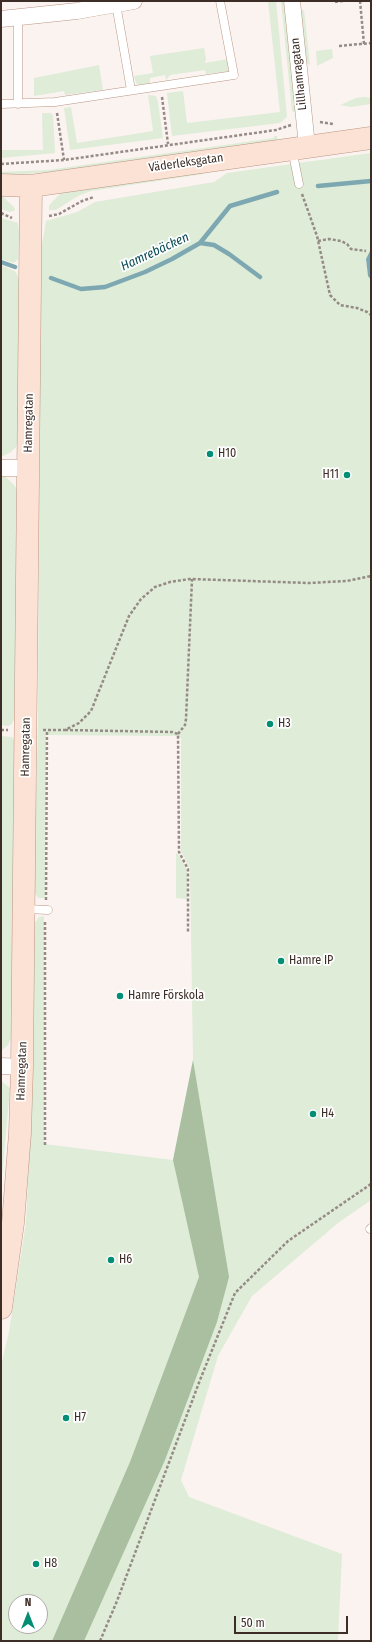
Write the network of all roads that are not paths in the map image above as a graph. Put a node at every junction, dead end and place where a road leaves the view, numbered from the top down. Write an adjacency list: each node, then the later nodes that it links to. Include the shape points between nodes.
1 (134, 1): 4 (street)
2 (220, 1): 8 (lane, via 234,76)
3 (292, 1): 12 (street, Lillhamragatan, via 304,124)
4 (116, 4): 5 (street); 8 (lane)
5 (76, 6): 6 (street)
6 (18, 16): 7 (street); 10 (lane)
7 (1, 18)
8 (131, 90): 10 (lane, via 55,102)
9 (1, 104): 10 (lane)
10 (18, 104)
11 (371, 138): 12 (street, Väderleksgatan)
12 (300, 147): 13 (lane); 15 (street, Väderleksgatan)
13 (299, 184)
14 (1, 185): 15 (street, Väderleksgatan)
15 (30, 186): 17 (street, Hamregatan)
16 (1, 468): 17 (street)
17 (28, 468): 18 (street, Hamregatan, via 37,730)
18 (24, 909): 19 (lane); 21 (street, Hamregatan)
19 (47, 910)
20 (1, 1066): 21 (street)
21 (22, 1067): 22 (street, Hamregatan, via 13,1223)
22 (1, 1308)

